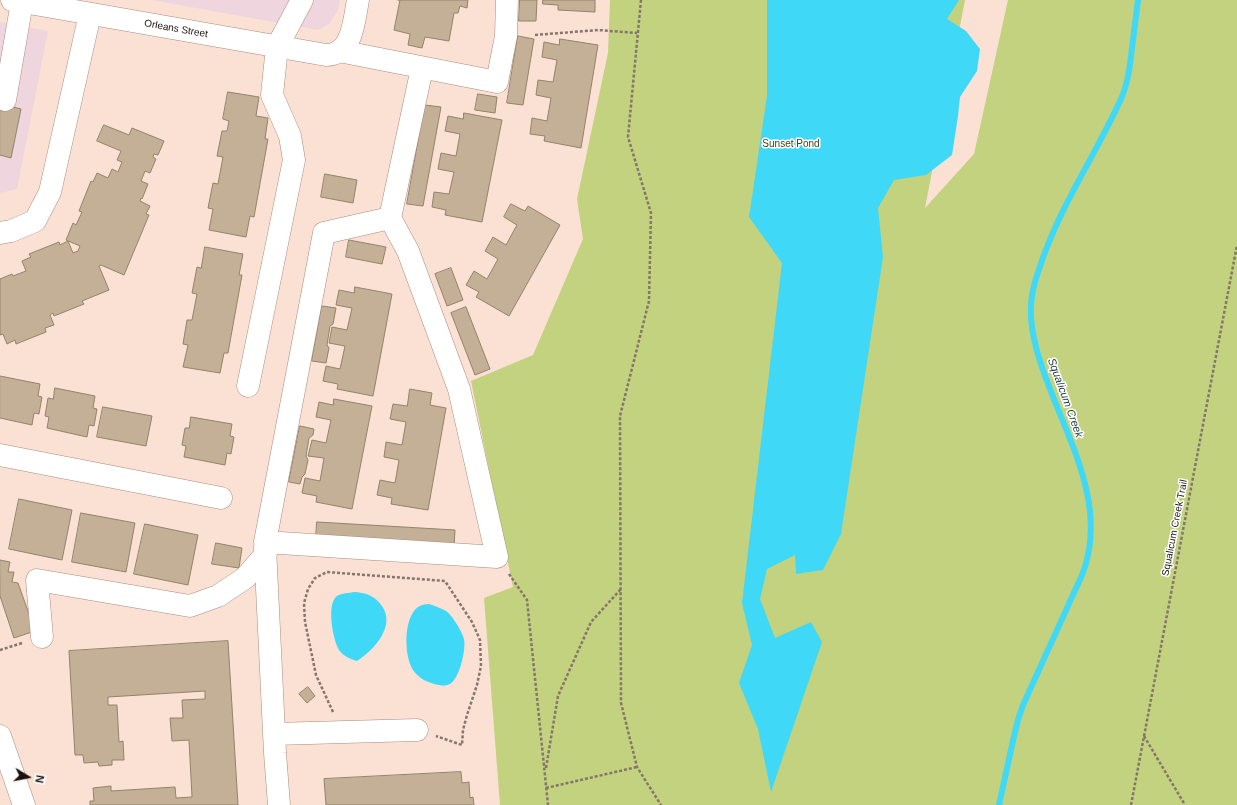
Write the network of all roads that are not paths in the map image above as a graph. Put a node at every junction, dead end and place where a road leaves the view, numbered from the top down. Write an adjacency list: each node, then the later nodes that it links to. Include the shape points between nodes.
1 (302, 0): 6 (main road)
2 (358, 0): 7 (main road, via 351,36)
3 (507, 0): 8 (main road, via 506,36 497,82)
4 (23, 1): 5 (main road, Orleans Street); 9 (main road)
5 (90, 14): 6 (main road, Orleans Street); 11 (main road, via 50,192 35,221)
6 (278, 47): 7 (main road, Orleans Street, via 326,55); 12 (main road, via 272,95 290,136 294,160)
7 (339, 51): 8 (main road)
8 (422, 68): 10 (main road)
9 (5, 100)
10 (390, 218): 15 (main road, via 324,233); 15 (main road, via 408,252 459,388 497,557)
11 (0, 233)
12 (248, 386)
13 (0, 455): 14 (main road)
14 (221, 498)
15 (265, 548): 16 (main road, via 245,578 218,596 190,606 37,580); 18 (main road)
16 (42, 637)
17 (417, 730): 18 (main road)
18 (274, 734): 21 (main road)
19 (0, 736): 20 (main road)
20 (24, 805)
21 (279, 805)

